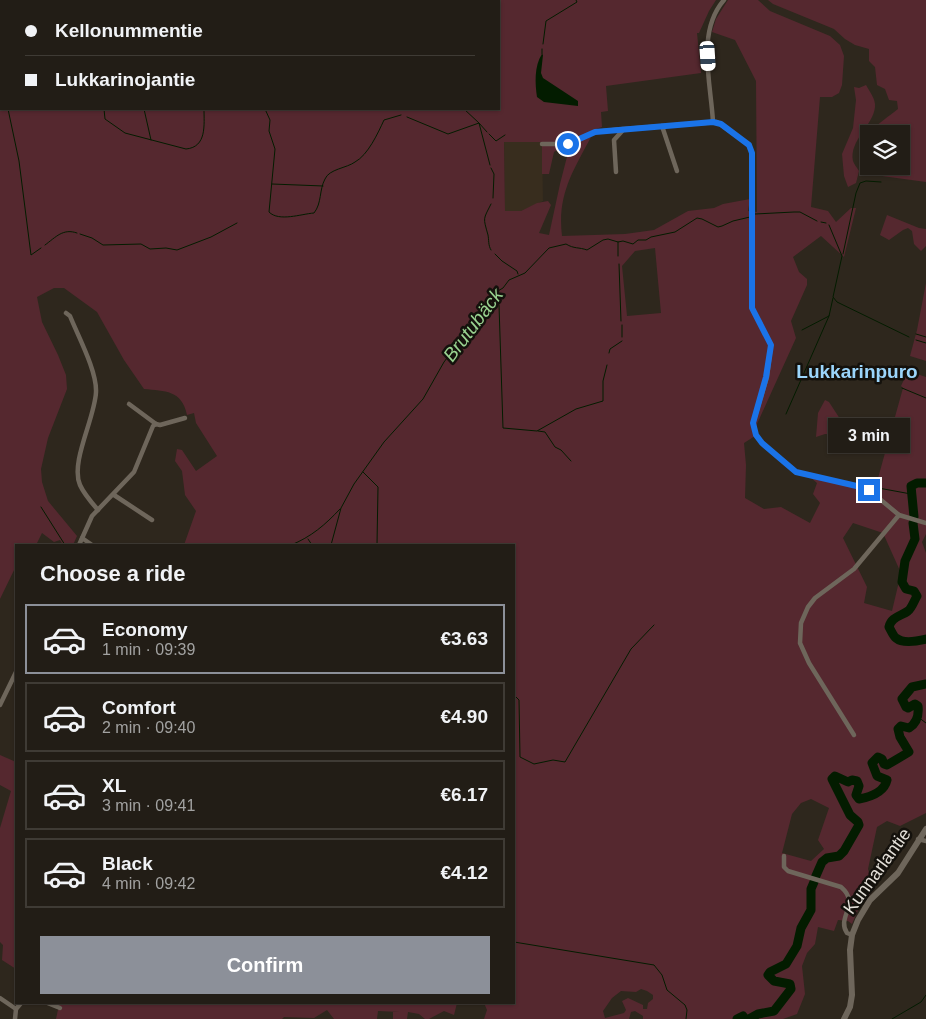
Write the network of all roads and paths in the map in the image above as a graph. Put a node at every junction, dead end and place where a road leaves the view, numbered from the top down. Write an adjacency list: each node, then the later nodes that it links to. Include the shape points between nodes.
1 (724, 0): 2 (street, via 710,25 707,39)
2 (713, 122): 3 (street); 14 (street, via 721,124 751,149 752,308 771,345 753,423 756,435 796,472 869,490)
3 (662, 126): 4 (street); 7 (street)
4 (624, 128): 5 (street, via 595,132 568,144); 6 (street, via 614,140)
5 (542, 144)
6 (616, 172)
7 (677, 172)
8 (66, 313): 13 (street, via 94,373 94,404 77,476 85,494)
9 (128, 404): 11 (street)
10 (185, 418): 11 (street)
11 (156, 424): 12 (street, via 138,465)
12 (114, 494): 13 (street); 15 (street)
13 (98, 510): 17 (street, via 88,522)
14 (900, 515): 16 (street); 22 (street, via 854,569 815,598 801,623 800,642 809,664)
15 (152, 520)
16 (926, 523)
17 (82, 538): 18 (street); 19 (street)
18 (79, 544)
19 (91, 544)
20 (15, 674): 21 (street)
21 (0, 705)
22 (854, 735)
23 (926, 829): 24 (main road, Kunnarlantie)
24 (918, 839): 25 (street); 27 (main road, Kunnarlantie, via 898,873 860,914)
25 (926, 842)
26 (784, 856): 27 (street, via 784,867 788,871 841,887 848,893 850,898 844,925 847,933)
27 (852, 935): 34 (main road, Kunnarlantie, via 852,995)
28 (0, 998): 32 (street)
29 (20, 1004): 32 (street)
30 (50, 1004): 31 (street)
31 (60, 1008)
32 (16, 1009): 33 (street)
33 (15, 1019)
34 (844, 1019)

